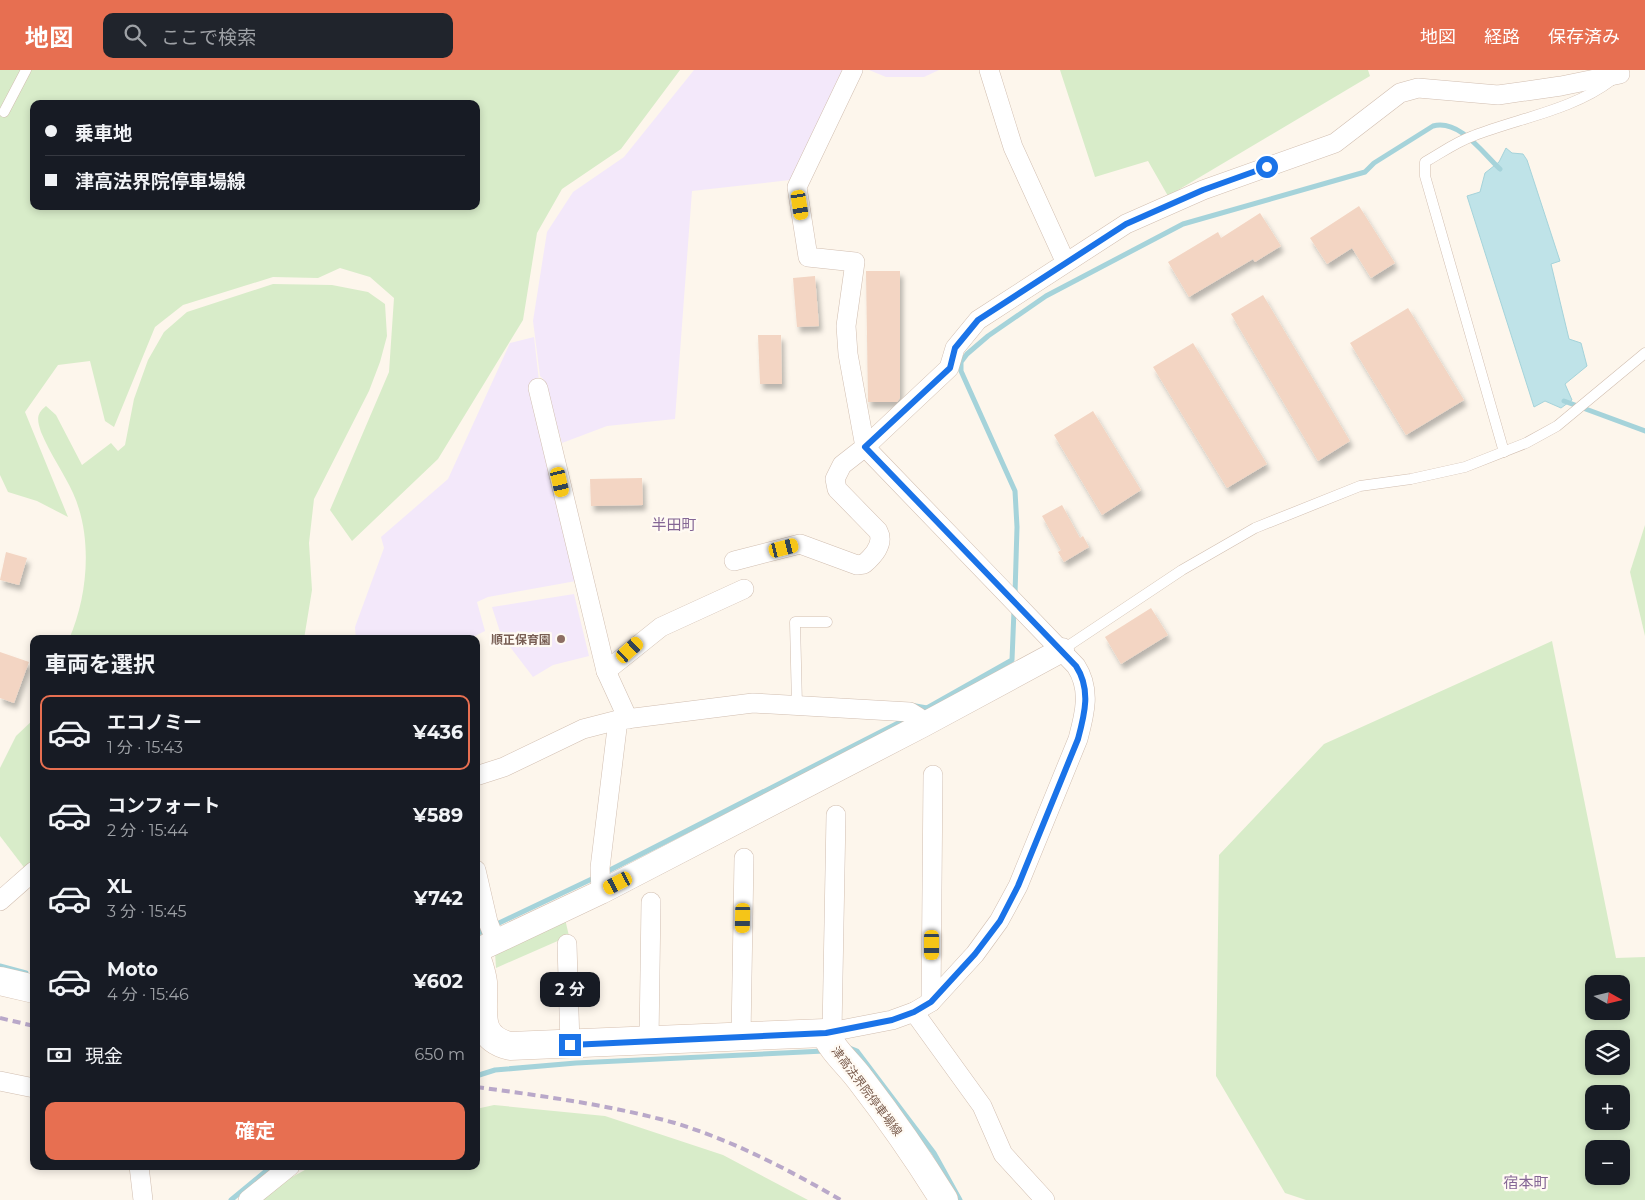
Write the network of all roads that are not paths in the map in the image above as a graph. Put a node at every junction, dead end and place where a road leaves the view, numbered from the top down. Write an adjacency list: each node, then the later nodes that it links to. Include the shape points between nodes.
1 (26, 70): 5 (lane)
2 (853, 70): 9 (street, via 797,187 808,256 855,262 846,326)
3 (989, 70): 6 (street, via 1013,146)
4 (1623, 72): 6 (street, via 1562,86 1498,95 1418,88 1400,93 1334,143 1203,190 1134,220); 10 (lane, via 1599,90 1474,136 1426,162 1425,176)
5 (4, 112)
6 (1065, 261): 9 (street, via 978,320 955,348 950,368)
7 (1645, 353): 10 (lane, via 1571,415)
8 (538, 388): 15 (street)
9 (865, 447): 11 (street, via 842,465 835,478 837,489 880,535 880,545 864,564 849,564 800,544); 14 (street)
10 (1504, 452): 14 (lane, via 1464,467 1360,486 1255,528 1182,570)
11 (734, 561)
12 (744, 589): 15 (street, via 661,627)
13 (827, 622): 16 (lane, via 795,622)
14 (1062, 650): 18 (street); 32 (street, via 1083,676 1085,716 1078,739 1018,886 1000,921)
15 (606, 671): 17 (street)
16 (797, 700): 17 (street); 18 (street)
17 (623, 715): 20 (street, via 583,729); 24 (street)
18 (917, 718): 24 (street)
19 (932, 775): 32 (street)
20 (480, 778)
21 (836, 815): 35 (street)
22 (744, 858): 34 (street)
23 (30, 875): 26 (street)
24 (600, 880): 28 (street)
25 (480, 898): 28 (street)
26 (0, 901)
27 (650, 902): 36 (street)
28 (486, 941): 37 (main road, 津高法界院停車場線, via 484,1025 492,1039 510,1046)
29 (567, 944): 37 (street)
30 (0, 981): 31 (main road)
31 (30, 987)
32 (931, 1002): 33 (street)
33 (914, 1012): 35 (street); 45 (street, via 982,1106 1003,1154)
34 (741, 1037): 35 (main road, 津高法界院停車場線); 36 (main road, 津高法界院停車場線)
35 (832, 1040): 44 (main road, 津高法界院停車場線)
36 (648, 1041): 37 (main road, 津高法界院停車場線)
37 (570, 1045)
38 (0, 1081): 39 (street)
39 (30, 1087)
40 (139, 1170): 42 (street)
41 (285, 1170): 43 (street)
42 (143, 1200)
43 (248, 1200)
44 (944, 1200)
45 (1045, 1200)

